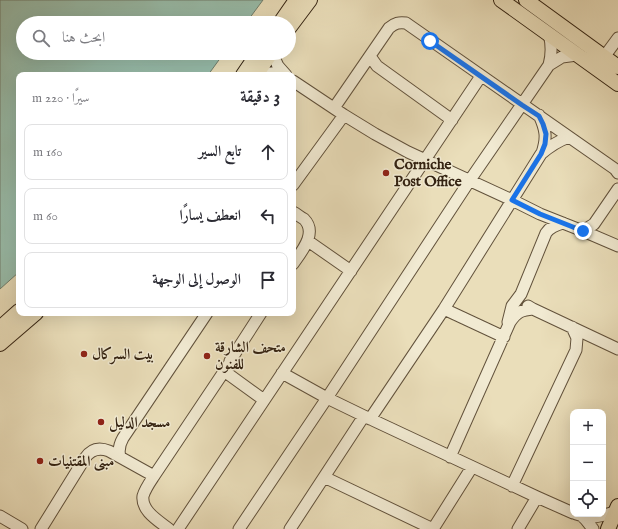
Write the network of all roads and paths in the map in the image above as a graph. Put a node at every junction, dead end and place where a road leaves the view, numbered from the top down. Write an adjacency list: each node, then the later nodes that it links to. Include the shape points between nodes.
1 (296, 0): 5 (main road)
2 (310, 0): 6 (main road)
3 (526, 0): 7 (main road)
4 (509, 1): 7 (main road); 8 (main road)
5 (285, 16)
6 (296, 19)
7 (552, 19): 12 (main road)
8 (548, 34): 10 (main road); 16 (street, via 552,50)
9 (618, 38): 12 (street)
10 (577, 55): 16 (street, via 562,58); 23 (main road)
11 (370, 56): 21 (street, via 389,28 400,22); 25 (street); 28 (street, via 377,66)
12 (604, 57): 17 (main road)
13 (253, 60): 18 (main road)
14 (267, 60): 19 (main road)
15 (275, 60): 20 (street)
16 (549, 65): 24 (street)
17 (618, 67)
18 (245, 72)
19 (258, 72)
20 (283, 72)
21 (481, 76): 24 (street); 28 (street)
22 (296, 83): 25 (street)
23 (618, 84)
24 (522, 105): 27 (street); 33 (street)
25 (334, 108): 26 (street)
26 (344, 115): 31 (street); 34 (street)
27 (539, 116): 29 (street); 30 (street, via 546,134)
28 (452, 120): 31 (street)
29 (569, 137): 30 (street, via 554,143); 32 (street)
30 (541, 154): 36 (street)
31 (425, 160): 33 (street); 45 (street)
32 (618, 173)
33 (470, 180): 36 (street); 62 (street)
34 (296, 182)
35 (618, 189): 41 (street, via 594,224)
36 (512, 200): 38 (street); 47 (street)
37 (296, 214): 42 (street, via 307,223 310,233)
38 (540, 214): 39 (street); 40 (street)
39 (564, 223): 40 (street); 41 (street)
40 (549, 229): 46 (street)
41 (583, 231): 43 (street)
42 (308, 241): 44 (street); 45 (street)
43 (618, 246)
44 (296, 259)
45 (351, 271): 61 (street)
46 (521, 294): 48 (street, via 525,303); 55 (street, via 512,306)
47 (444, 309): 55 (street); 64 (street)
48 (533, 310): 53 (street); 55 (street, via 519,312 514,316)
49 (16, 314): 54 (main road)
50 (33, 316): 57 (main road)
51 (205, 316): 66 (street, via 123,438 118,452)
52 (259, 316): 60 (street)
53 (572, 327): 56 (street); 59 (street, via 576,338)
54 (0, 328)
55 (506, 333): 65 (street)
56 (596, 338): 58 (street); 59 (street, via 585,342)
57 (0, 344)
58 (618, 349)
59 (576, 350): 70 (street)
60 (228, 365): 63 (street); 68 (street)
61 (282, 373): 62 (street); 63 (street)
62 (328, 398): 64 (street); 84 (street)
63 (264, 400): 83 (street)
64 (367, 417): 65 (street); 69 (street)
65 (450, 456): 67 (street)
66 (120, 457): 68 (street); 81 (street, via 104,449 92,450)
67 (472, 467): 70 (street); 85 (street)
68 (154, 476): 82 (street, via 143,495 143,502 146,509)
69 (324, 477): 79 (street); 85 (street)
70 (512, 486): 71 (street)
71 (537, 497): 73 (street); 86 (street)
72 (617, 509): 74 (street); 88 (main road)
73 (570, 511)
74 (606, 514)
75 (0, 516): 80 (street)
76 (582, 517): 87 (street)
77 (587, 517): 78 (street)
78 (597, 517)
79 (294, 528)
80 (22, 529)
81 (41, 529)
82 (169, 529)
83 (178, 529)
84 (240, 529)
85 (433, 529)
86 (518, 529)
87 (593, 529)
88 (608, 529)

